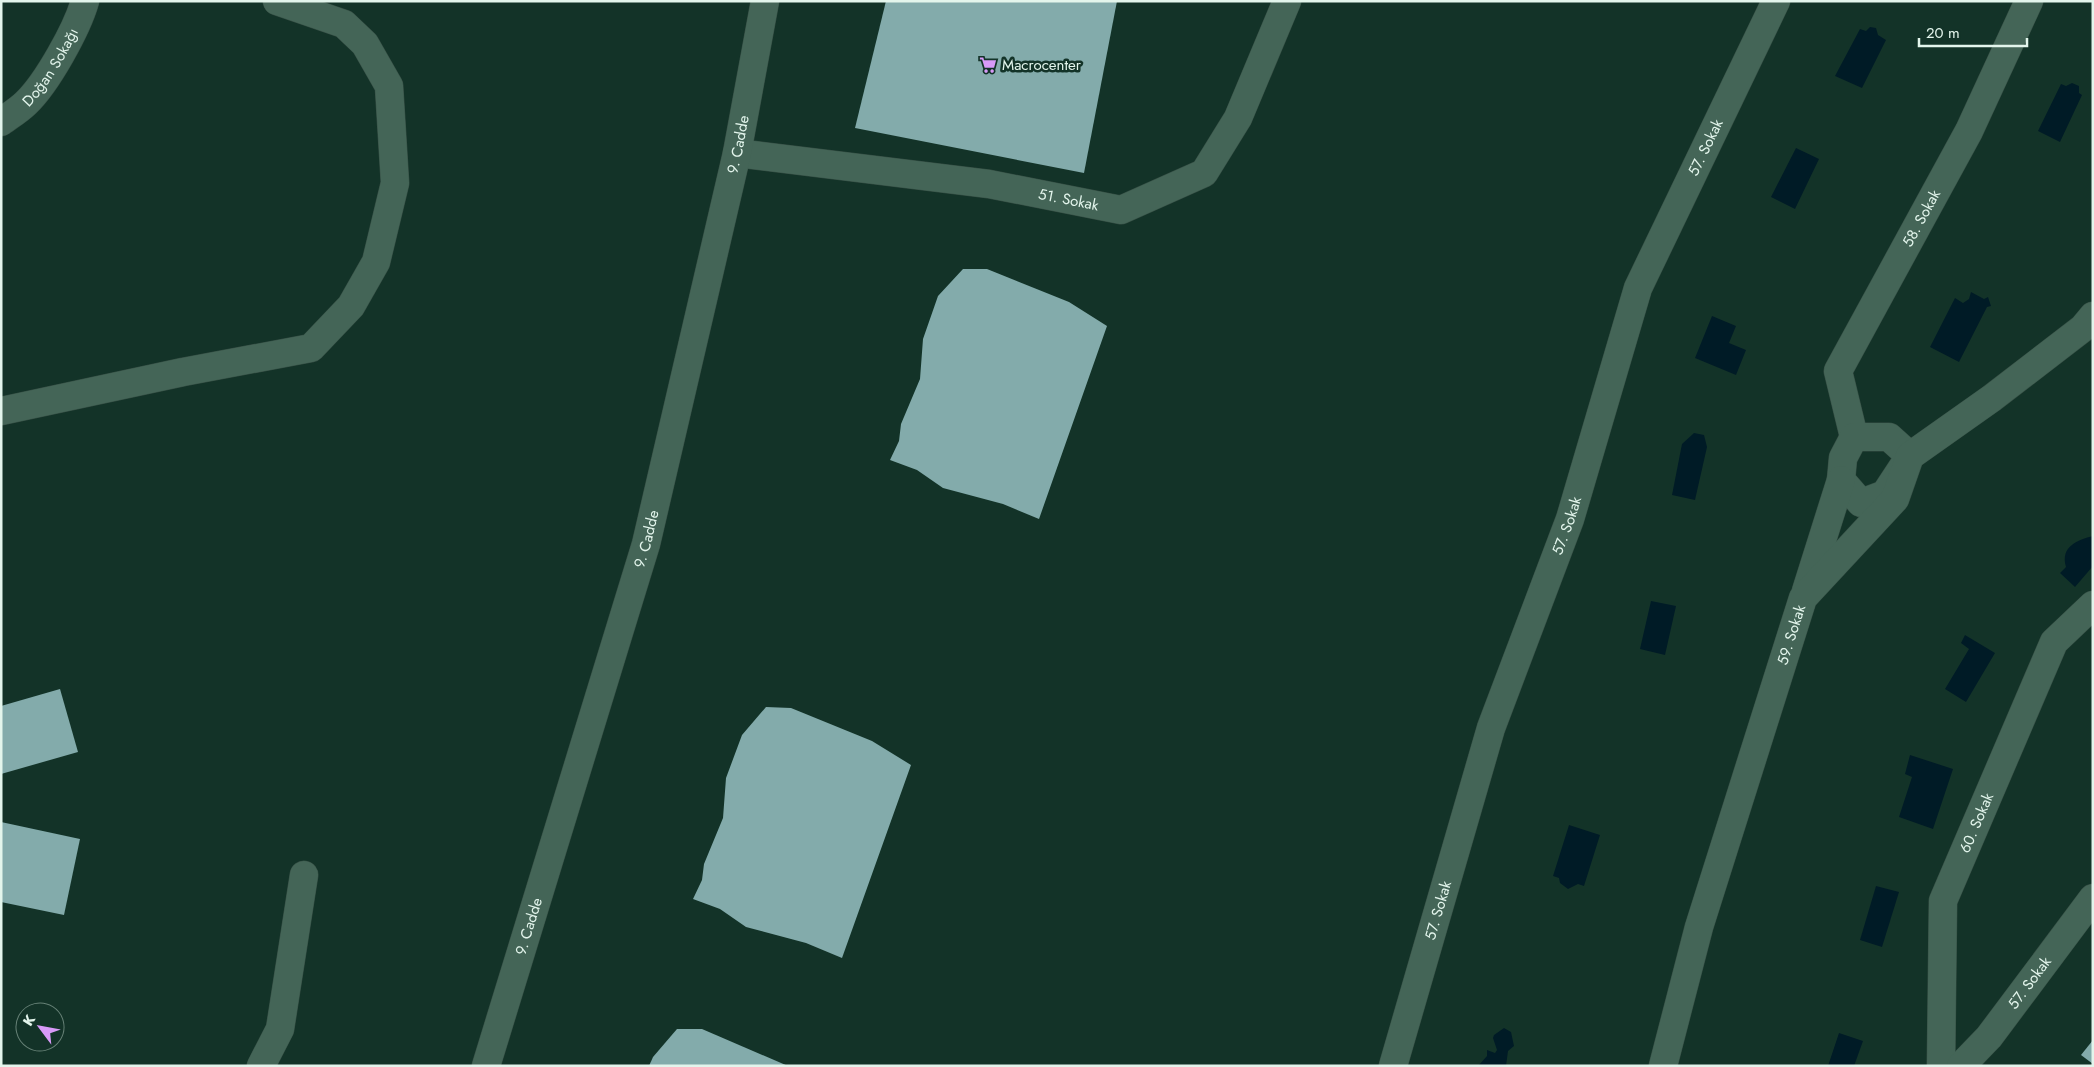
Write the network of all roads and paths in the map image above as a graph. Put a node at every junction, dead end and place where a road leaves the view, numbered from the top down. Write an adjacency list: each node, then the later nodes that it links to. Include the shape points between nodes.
1 (84, 1): 7 (street, Doğan Sokağı, via 81,15 46,78 26,102)
2 (277, 1): 10 (street, via 344,24 366,44 389,86 395,183 376,262 351,306 311,348)
3 (765, 1): 8 (street, 9. Cadde)
4 (1287, 1): 8 (street, 51. Sokak, via 1238,118 1204,173 1121,210 989,184)
5 (1776, 1): 20 (street, 57. Sokak, via 1638,288 1570,519 1491,728)
6 (2030, 1): 11 (street, 58. Sokak, via 1969,132 1838,371)
7 (1, 122)
8 (737, 153): 19 (street, 9. Cadde, via 646,544)
9 (2093, 316): 12 (street, via 2083,328 1992,398)
10 (1, 411)
11 (1854, 437): 12 (street, via 1889,437); 13 (street, via 1843,458)
12 (1910, 456): 13 (street, via 1885,494 1861,503); 14 (street, 59. Sokak, via 1896,499)
13 (1841, 480): 14 (street)
14 (1803, 598): 21 (street, 59. Sokak, via 1699,927)
15 (2093, 605): 22 (street, 60. Sokak, via 2054,642 1943,901)
16 (304, 875): 18 (street, via 280,1029)
17 (2093, 898): 23 (street, 57. Sokak, via 1988,1037)
18 (261, 1066)
19 (486, 1066)
20 (1393, 1066)
21 (1663, 1066)
22 (1941, 1066)
23 (1961, 1066)

